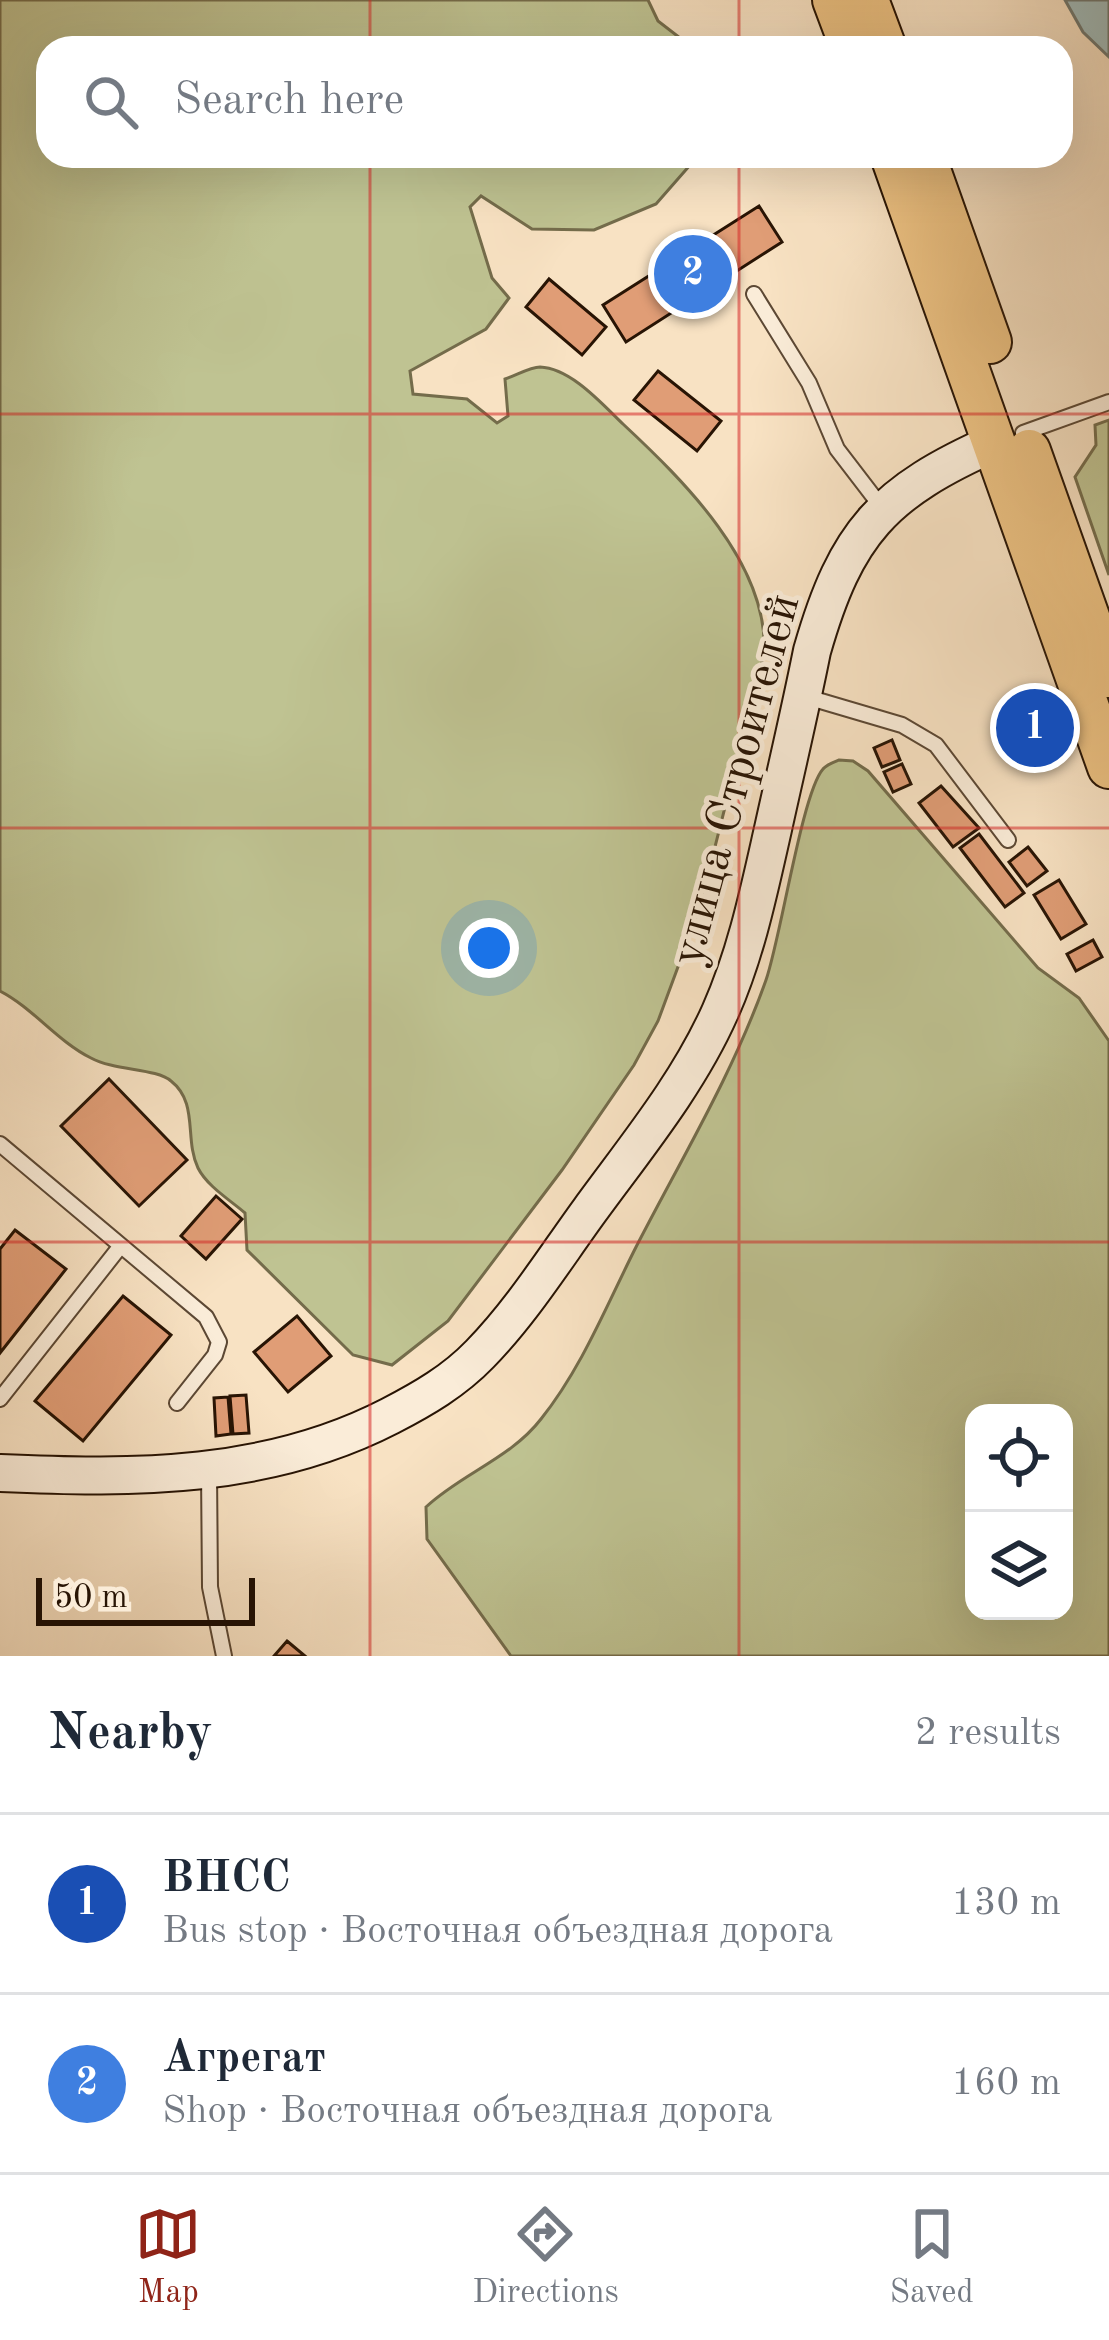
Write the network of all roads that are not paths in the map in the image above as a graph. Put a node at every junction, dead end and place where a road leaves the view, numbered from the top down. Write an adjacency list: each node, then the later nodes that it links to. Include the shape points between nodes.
1 (834, 0): 3 (main road)
2 (867, 0): 4 (main road)
3 (848, 36)
4 (880, 36)
5 (897, 168): 9 (main road)
6 (928, 168): 9 (main road)
7 (754, 294): 10 (lane, via 809,383 837,449)
8 (1109, 402): 9 (lane)
9 (1009, 438): 10 (main road, улица Строителей, via 915,483); 11 (main road); 13 (main road)
10 (883, 509): 12 (main road, улица Строителей, via 860,536 824,609)
11 (1109, 676)
12 (802, 696): 14 (lane, via 902,724 936,745); 19 (main road, улица Строителей, via 754,912 720,1013 664,1108 535,1287 480,1354 418,1401 304,1451)
13 (1109, 767)
14 (1008, 841)
15 (0, 1144): 16 (lane)
16 (119, 1248): 17 (lane); 18 (lane, via 206,1318 219,1342)
17 (0, 1399)
18 (177, 1403)
19 (209, 1471): 20 (main road, улица Строителей); 21 (lane, via 210,1587)
20 (0, 1473)
21 (224, 1656)

